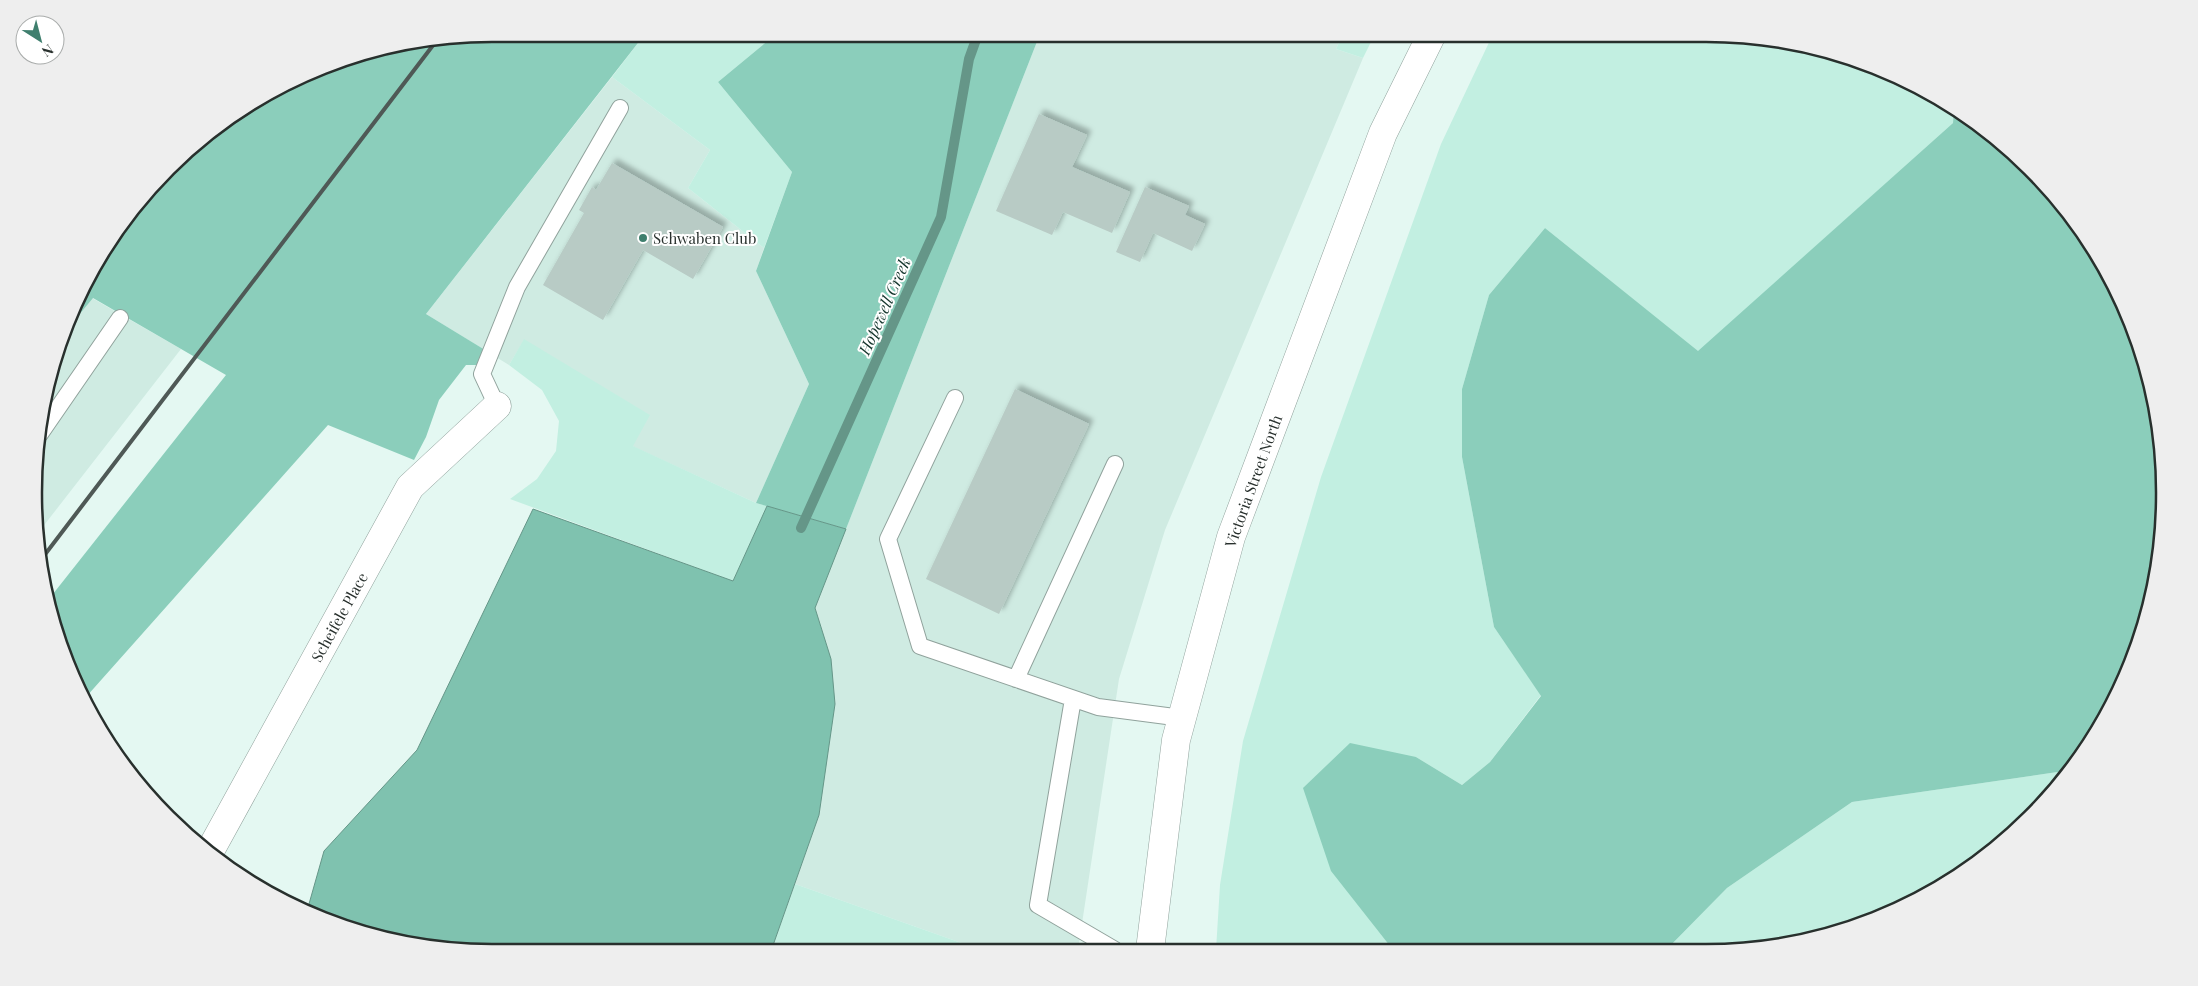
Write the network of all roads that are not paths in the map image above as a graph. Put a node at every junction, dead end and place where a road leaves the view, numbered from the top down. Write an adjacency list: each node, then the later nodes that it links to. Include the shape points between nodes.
1 (1428, 42): 10 (main road, Victoria Street North, via 1383,132 1231,537)
2 (620, 108): 5 (lane, via 517,287 482,374)
3 (120, 318): 6 (lane)
4 (955, 398): 8 (lane, via 888,539 920,646)
5 (497, 406): 11 (main road, Scheifele Place, via 410,487)
6 (48, 422)
7 (1115, 464): 8 (lane)
8 (1016, 680): 9 (lane)
9 (1073, 699): 10 (lane, via 1098,708); 12 (lane, via 1038,906)
10 (1182, 718): 13 (main road, Victoria Street North, via 1176,740)
11 (213, 845)
12 (1104, 944)
13 (1151, 944)

